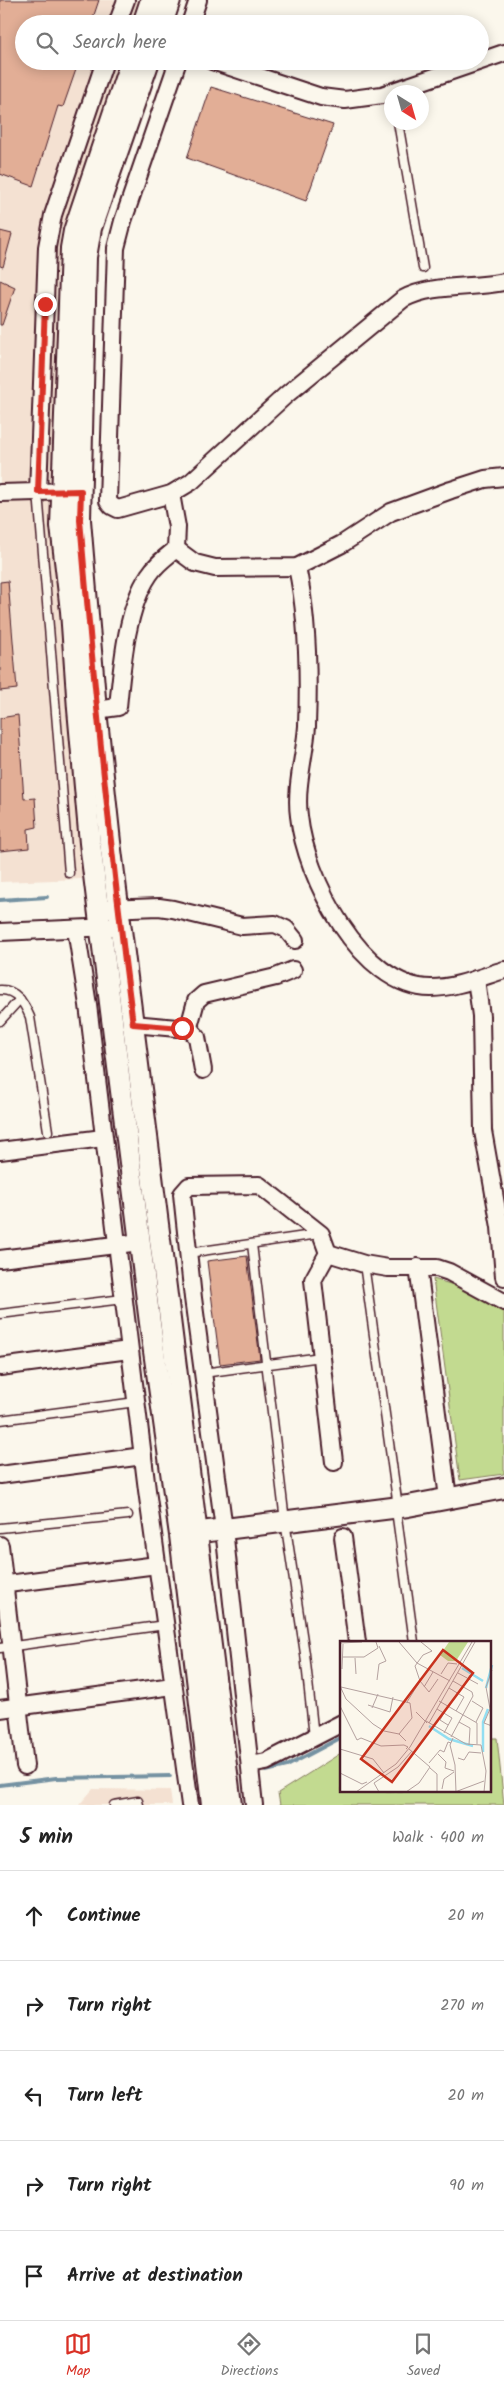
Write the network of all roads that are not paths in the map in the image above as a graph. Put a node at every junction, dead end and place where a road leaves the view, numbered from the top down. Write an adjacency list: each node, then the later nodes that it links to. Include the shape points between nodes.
1 (126, 0): 5 (street)
2 (151, 0): 6 (street)
3 (170, 0): 7 (street)
4 (198, 0): 8 (street)
5 (121, 15)
6 (146, 15)
7 (165, 15)
8 (193, 15)
9 (504, 53): 10 (street)
10 (489, 58)
11 (102, 70): 24 (street, via 53,215 47,248)
12 (128, 70): 23 (street, via 71,248)
13 (146, 70): 23 (street, via 91,228)
14 (175, 70): 26 (street, via 116,248 108,501 118,509)
15 (239, 70): 18 (street, via 321,97 345,100)
16 (456, 70): 17 (street)
17 (413, 85)
18 (384, 94)
19 (399, 130): 20 (lane)
20 (423, 268)
21 (504, 282): 26 (street, via 430,290 403,300 286,395 191,482)
22 (504, 477): 28 (street, via 468,484 391,512 342,544)
23 (72, 491): 24 (street); 29 (street, via 80,520); 31 (street, via 61,526 90,843)
24 (38, 492): 25 (street); 30 (lane)
25 (0, 493)
26 (171, 494): 27 (street, via 177,527)
27 (176, 549): 28 (street, via 195,563 215,568); 29 (street, via 161,560 139,594 127,638 118,707)
28 (297, 567): 37 (street, via 304,600 307,726 298,814 303,843 316,875 336,916 362,952 388,976 430,988)
29 (96, 710): 31 (street)
30 (70, 872)
31 (110, 918): 32 (street); 34 (street, via 173,909 242,926 275,924 286,929); 41 (street); 48 (street)
32 (76, 929): 33 (street); 45 (street)
33 (0, 932)
34 (295, 940)
35 (293, 970): 42 (street, via 199,997)
36 (504, 970): 37 (street)
37 (476, 979): 56 (street, via 481,1023 483,1132 500,1227)
38 (0, 990): 39 (lane, via 7,989)
39 (20, 998): 40 (lane); 44 (lane, via 30,1016)
40 (0, 1021)
41 (133, 1024): 42 (street); 77 (street, via 167,1306)
42 (187, 1026): 43 (street, via 197,1037)
43 (204, 1070)
44 (48, 1131)
45 (103, 1138): 46 (street); 49 (street)
46 (0, 1151)
47 (321, 1234): 50 (lane); 51 (street, via 259,1185 189,1186 182,1194); 52 (street)
48 (140, 1242): 49 (street); 77 (street)
49 (116, 1244): 53 (street); 57 (street)
50 (252, 1244): 51 (lane); 62 (lane)
51 (188, 1253): 64 (street)
52 (328, 1253): 54 (street); 61 (street, via 312,1280)
53 (0, 1259)
54 (364, 1264): 55 (street, via 388,1268); 72 (lane)
55 (418, 1267): 58 (street, via 449,1272); 71 (street)
56 (504, 1277)
57 (123, 1299): 59 (lane); 60 (street)
58 (504, 1302)
59 (0, 1314)
60 (129, 1350): 63 (street); 65 (street)
61 (321, 1357): 62 (lane); 68 (street)
62 (266, 1365): 64 (lane); 74 (lane)
63 (0, 1367)
64 (203, 1373): 76 (street)
65 (136, 1402): 66 (lane); 67 (street)
66 (0, 1420)
67 (142, 1456): 69 (street); 80 (street)
68 (334, 1462)
69 (0, 1475)
70 (504, 1488): 71 (street)
71 (448, 1498): 72 (street)
72 (397, 1507): 74 (street); 84 (lane)
73 (128, 1515): 75 (lane)
74 (285, 1521): 76 (street); 90 (lane)
75 (0, 1528)
76 (224, 1529): 77 (street); 91 (street)
77 (189, 1534): 96 (street); 97 (street)
78 (343, 1536): 83 (street)
79 (0, 1545): 81 (street)
80 (156, 1565): 81 (street); 82 (street)
81 (3, 1585): 85 (street)
82 (165, 1625): 85 (lane); 86 (street)
83 (357, 1641)
84 (414, 1641)
85 (6, 1647): 87 (street)
86 (173, 1686): 87 (street); 95 (street)
87 (18, 1706): 88 (street); 92 (street)
88 (0, 1709)
89 (340, 1725): 90 (street)
90 (314, 1737): 91 (street, via 266,1762)
91 (250, 1765): 98 (street)
92 (25, 1766)
93 (114, 1805): 94 (lane, via 138,1801)
94 (139, 1805)
95 (190, 1805)
96 (212, 1805)
97 (231, 1805)
98 (254, 1805)

